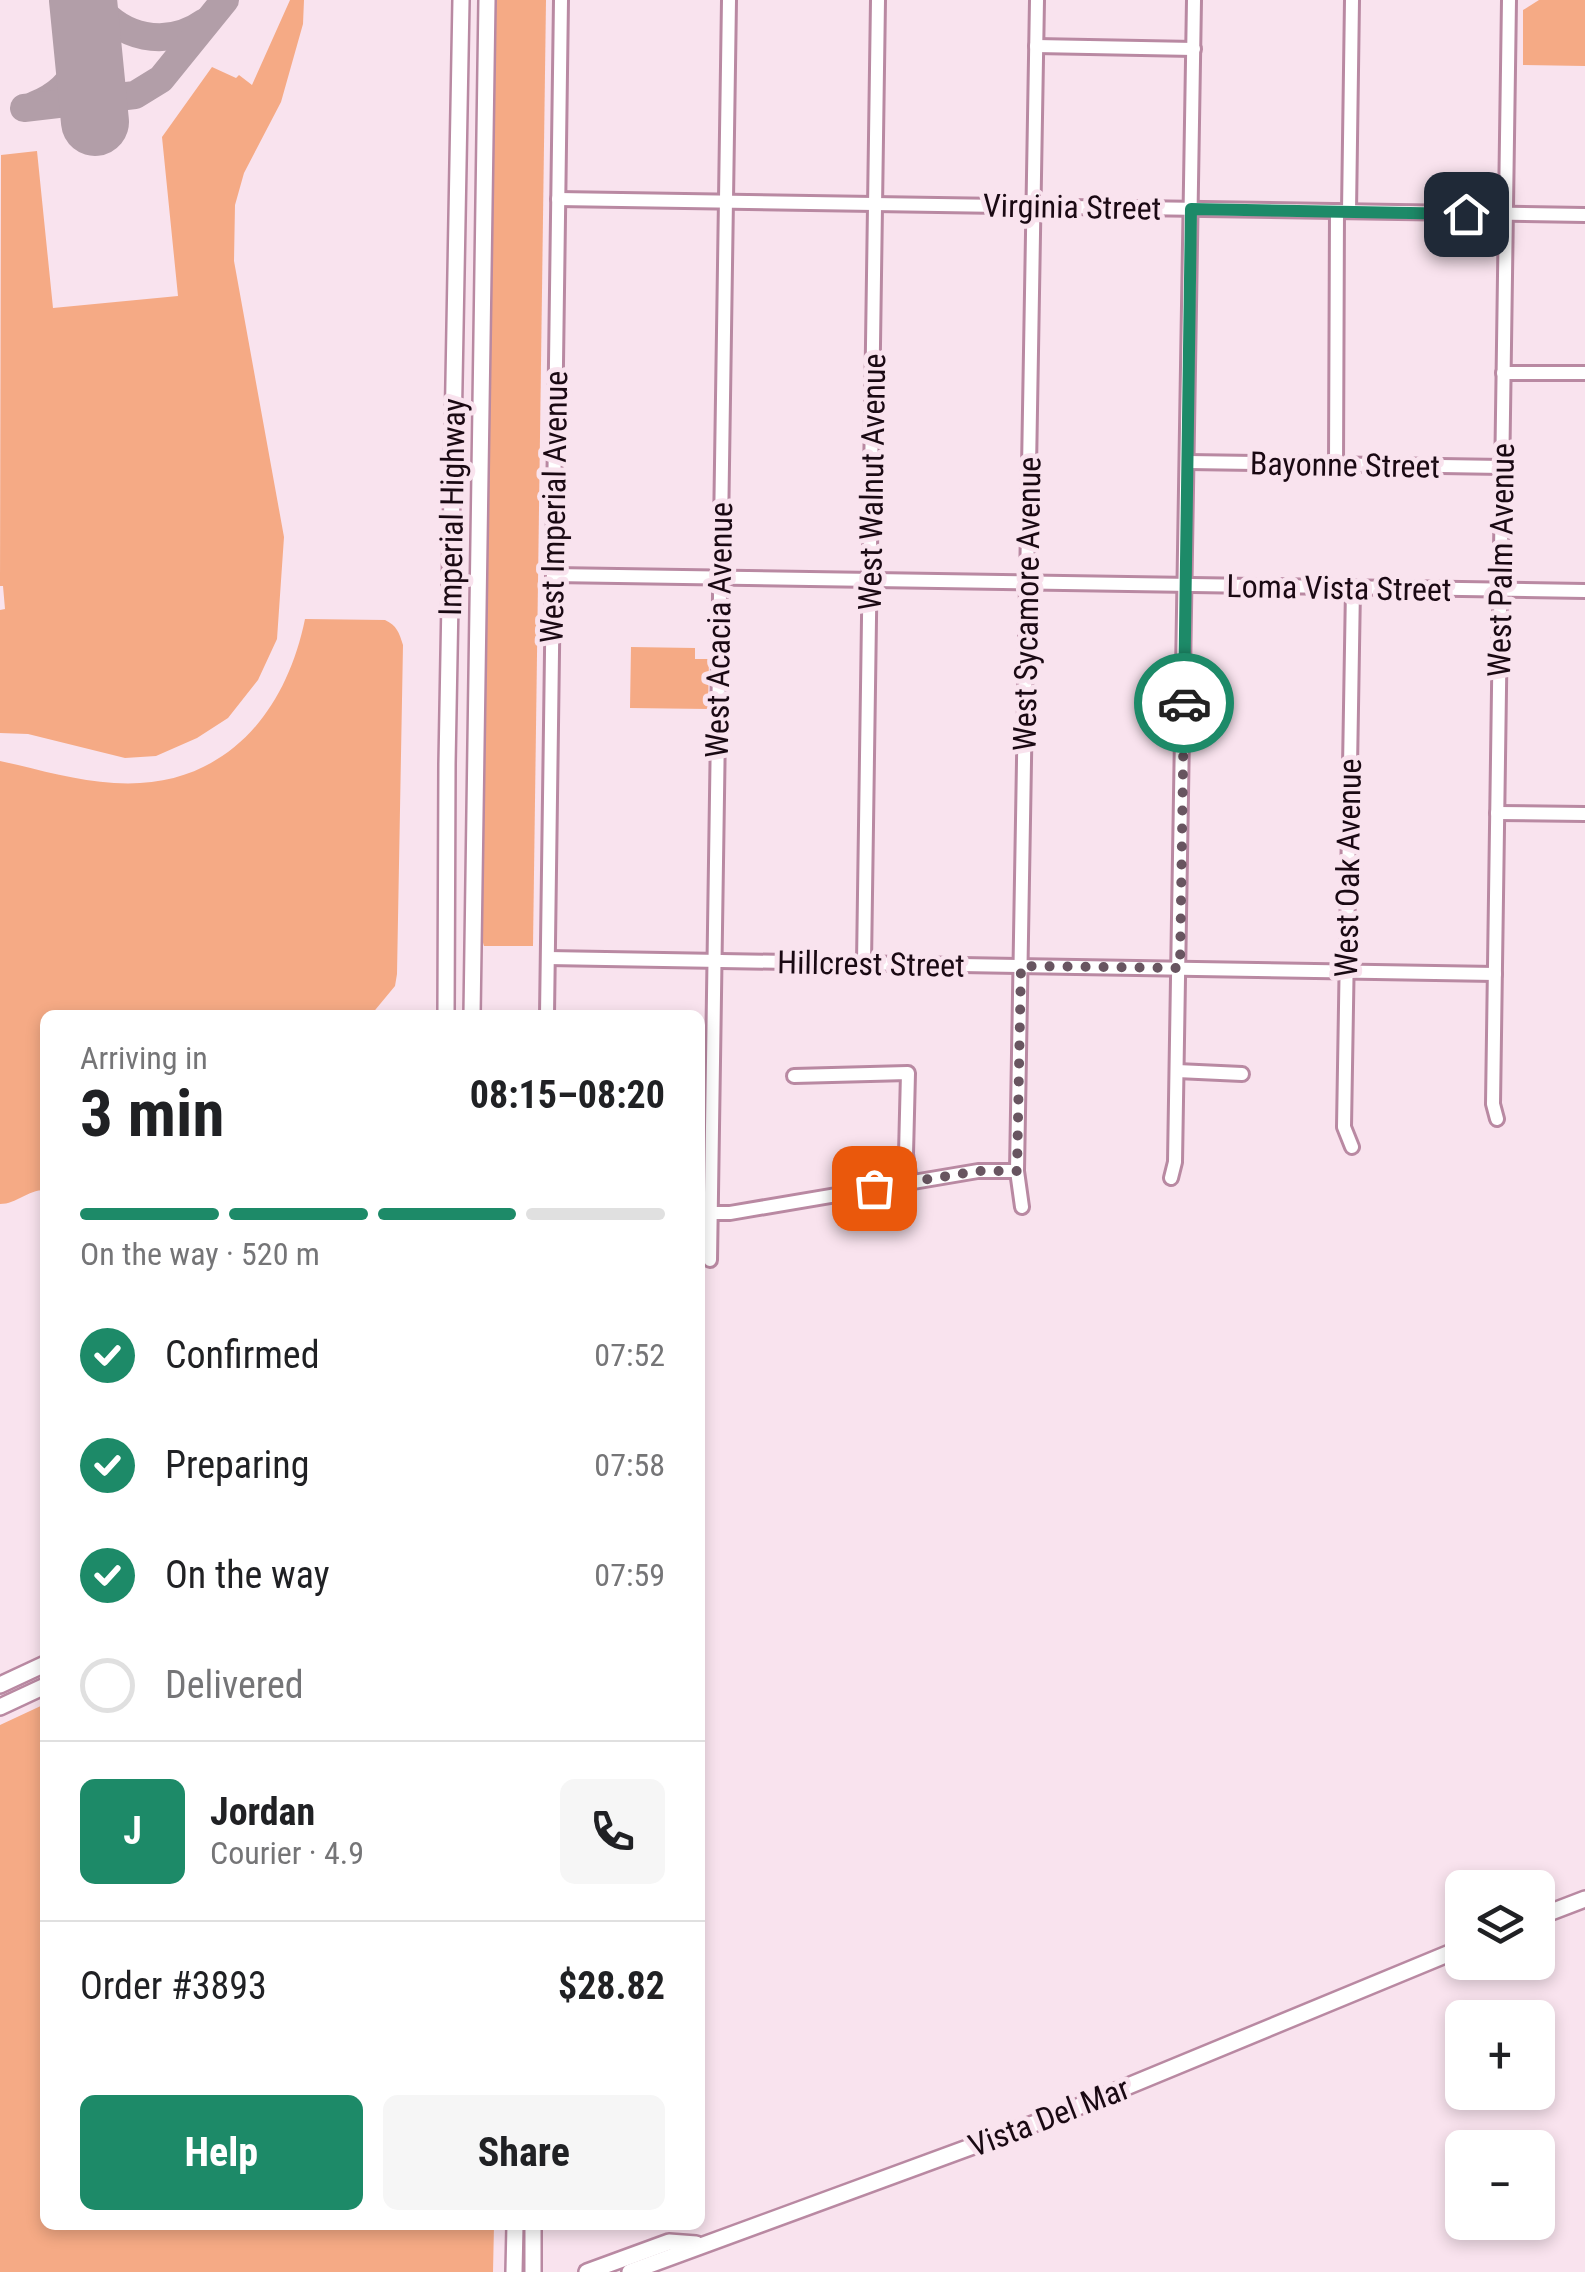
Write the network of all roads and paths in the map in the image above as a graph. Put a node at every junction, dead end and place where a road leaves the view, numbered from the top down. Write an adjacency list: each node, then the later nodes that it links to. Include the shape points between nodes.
1 (461, 0): 35 (main road, Imperial Highway)
2 (487, 0): 36 (main road, Imperial Highway)
3 (561, 0): 12 (street, West Imperial Avenue)
4 (729, 0): 13 (street, West Acacia Avenue)
5 (878, 0): 14 (street, West Walnut Avenue)
6 (1037, 0): 10 (street, West Sycamore Avenue)
7 (1194, 0): 11 (street)
8 (1352, 0): 17 (street)
9 (1509, 0): 18 (street, West Palm Avenue)
10 (1036, 46): 11 (street); 15 (street, West Sycamore Avenue)
11 (1194, 49): 16 (street)
12 (558, 199): 13 (street, Virginia Street); 25 (street, West Imperial Avenue)
13 (726, 202): 14 (street, Virginia Street); 26 (street, West Acacia Avenue)
14 (875, 204): 15 (street, Virginia Street); 27 (street, West Walnut Avenue)
15 (1032, 206): 16 (street, Virginia Street); 28 (street, West Sycamore Avenue)
16 (1191, 209): 17 (street, Virginia Street); 22 (street)
17 (1343, 211): 18 (street, Virginia Street); 23 (street)
18 (1506, 214): 19 (street, Virginia Street); 20 (street, West Palm Avenue)
19 (1585, 215)
20 (1504, 372): 21 (street); 24 (street, West Palm Avenue)
21 (1585, 373)
22 (1188, 462): 23 (street, Bayonne Street); 29 (street)
23 (1336, 464): 24 (street, Bayonne Street)
24 (1503, 467): 31 (street, West Palm Avenue)
25 (553, 575): 26 (street, Loma Vista Street); 37 (street, West Imperial Avenue)
26 (720, 578): 27 (street, Loma Vista Street); 38 (street, West Acacia Avenue)
27 (871, 580): 28 (street, Loma Vista Street); 39 (street, West Walnut Avenue)
28 (1027, 582): 29 (street, Loma Vista Street); 40 (street, West Sycamore Avenue)
29 (1185, 585): 30 (street, Loma Vista Street); 41 (street)
30 (1352, 588): 31 (street, Loma Vista Street); 42 (street, West Oak Avenue)
31 (1501, 590): 32 (street, Loma Vista Street); 33 (street, West Palm Avenue)
32 (1585, 591)
33 (1497, 814): 34 (street); 43 (street, West Palm Avenue)
34 (1585, 814)
35 (446, 887): 36 (main road, via 452,942); 44 (main road, Imperial Highway)
36 (471, 950): 45 (main road, Imperial Highway)
37 (548, 958): 38 (street, Hillcrest Street); 46 (street, West Imperial Avenue)
38 (714, 961): 39 (street, Hillcrest Street); 56 (street, West Acacia Avenue)
39 (864, 964): 40 (street, Hillcrest Street)
40 (1021, 966): 41 (street, Hillcrest Street); 52 (street, West Sycamore Avenue)
41 (1180, 968): 42 (street, Hillcrest Street); 47 (street)
42 (1347, 971): 43 (street, Hillcrest Street); 51 (street, West Oak Avenue, via 1344,1127)
43 (1495, 974): 50 (street, West Palm Avenue)
44 (446, 1010)
45 (472, 1010)
46 (547, 1010)
47 (1177, 1071): 48 (street); 53 (street)
48 (1242, 1074)
49 (794, 1076): 54 (street, via 908,1073)
50 (1497, 1119)
51 (1352, 1148)
52 (1017, 1171): 54 (street); 55 (street, West Sycamore Avenue)
53 (1170, 1178)
54 (910, 1181): 56 (street)
55 (1022, 1207)
56 (711, 1213): 57 (street, West Acacia Avenue)
57 (710, 1260)
58 (40, 1666): 59 (main road)
59 (0, 1685)
60 (40, 1688): 61 (main road)
61 (0, 1707)
62 (1585, 1899): 63 (main road)
63 (1555, 1911)
64 (1445, 1955): 67 (main road, Vista Del Mar, via 1063,2114)
65 (515, 2230): 69 (main road)
66 (533, 2230): 68 (main road)
67 (700, 2244): 70 (main road, via 668,2242); 71 (main road, Vista Del Mar)
68 (535, 2267)
69 (514, 2272)
70 (587, 2272)
71 (630, 2272)

